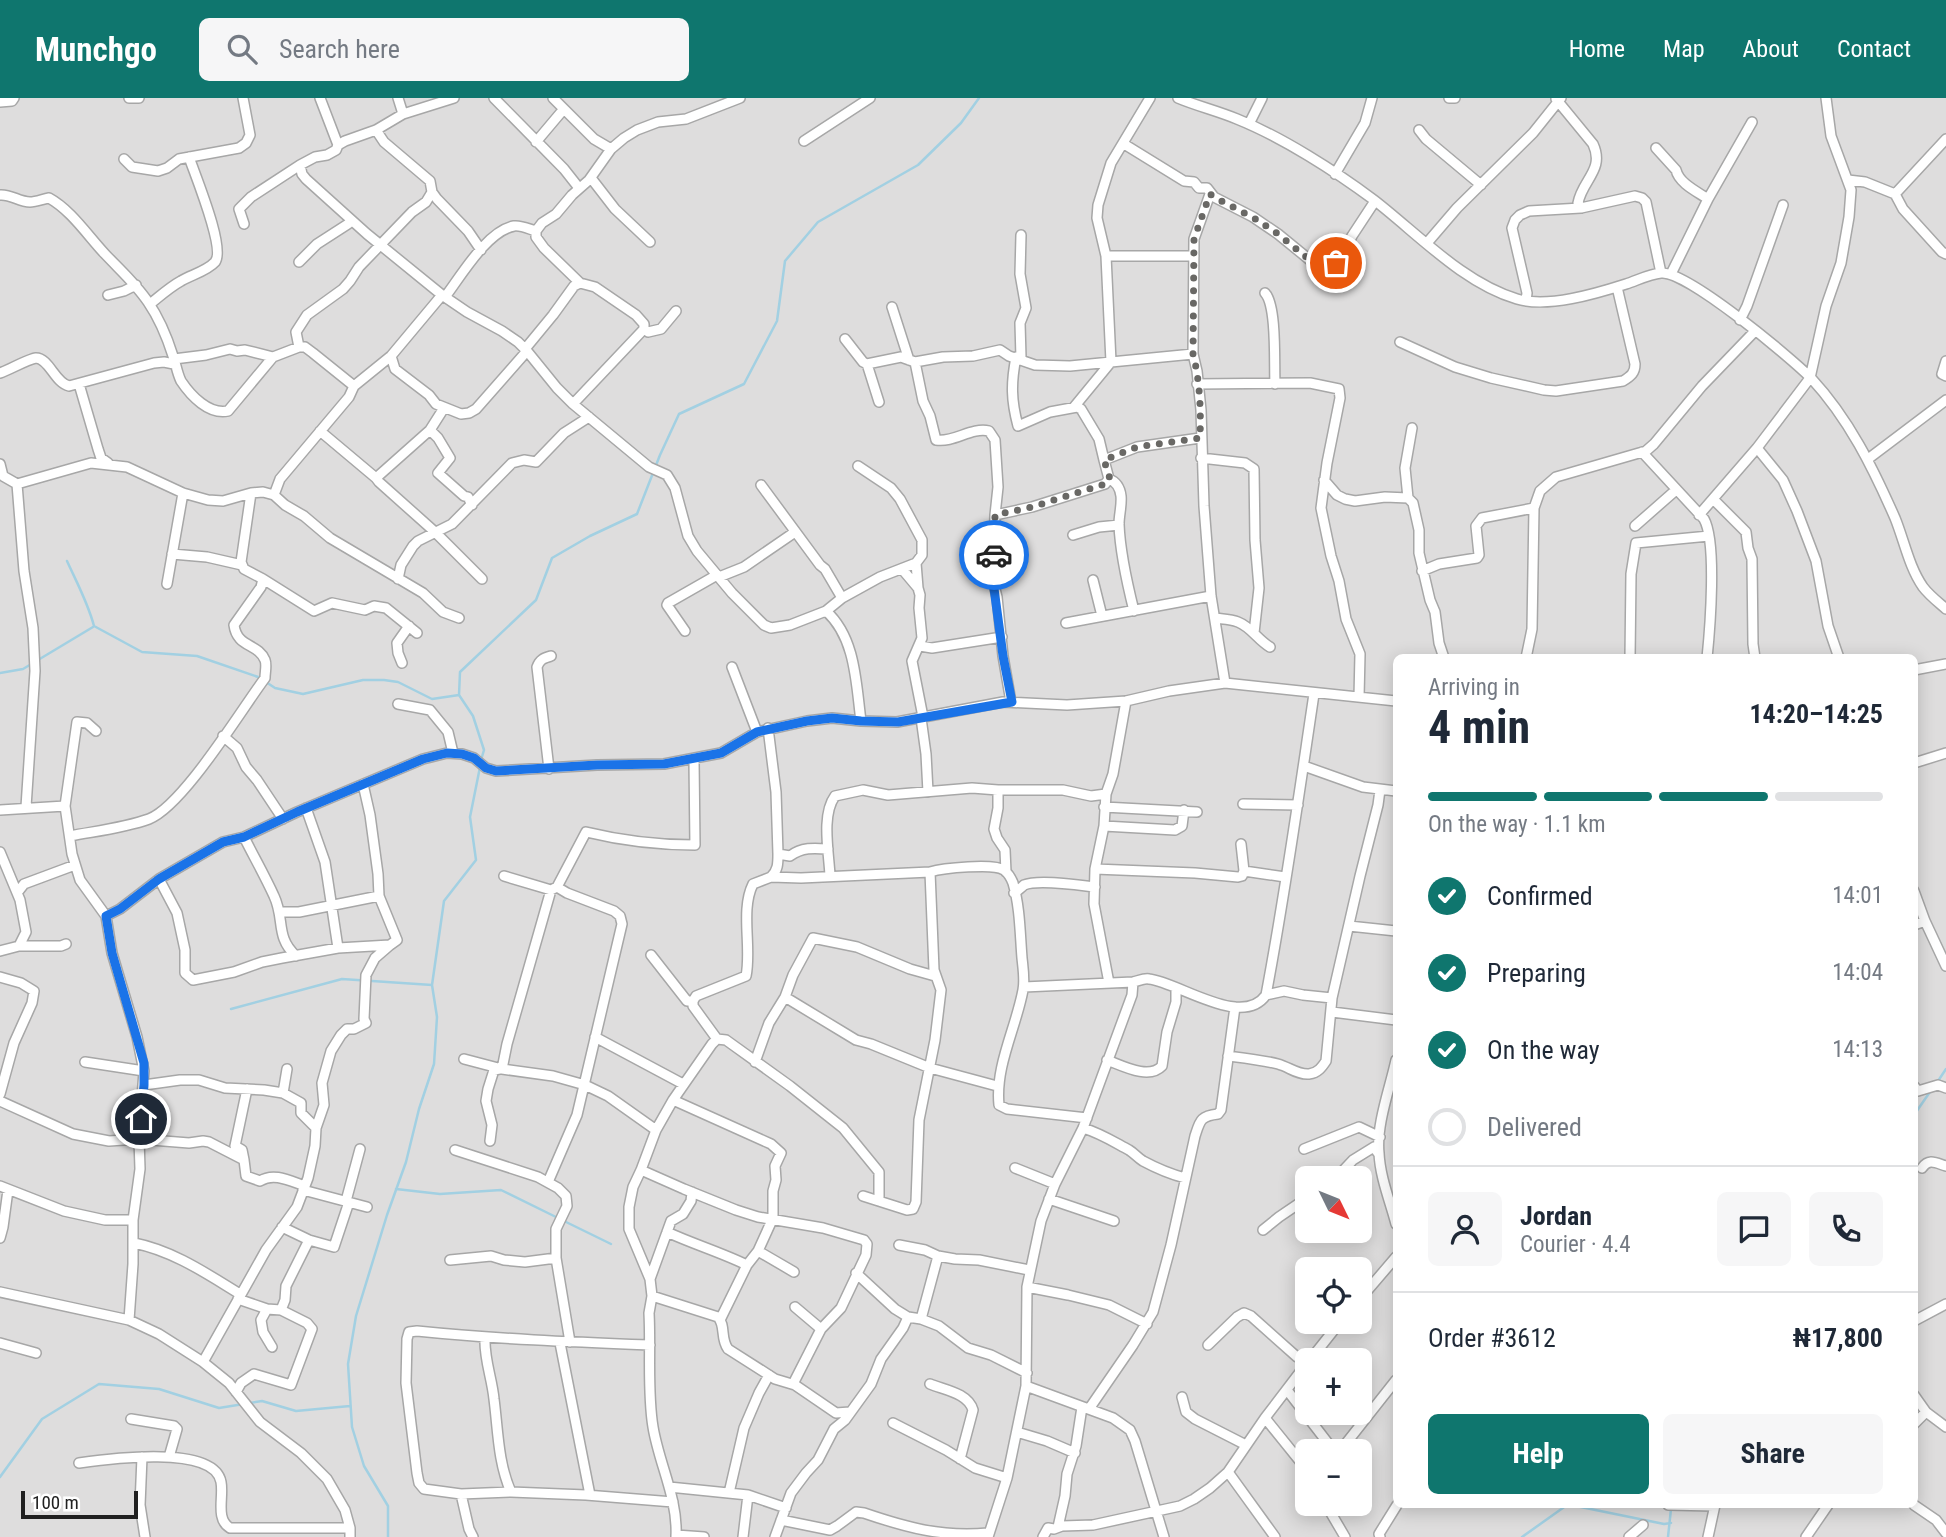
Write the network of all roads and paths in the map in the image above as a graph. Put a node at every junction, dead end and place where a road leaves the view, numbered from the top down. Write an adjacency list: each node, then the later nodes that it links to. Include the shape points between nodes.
1 (14, 98): 20 (street)
2 (129, 98): 3 (street)
3 (139, 98)
4 (243, 98): 34 (street, via 250,135 246,143)
5 (320, 98): 31 (street)
6 (398, 98): 22 (street)
7 (454, 98): 22 (street)
8 (494, 98): 29 (street)
9 (553, 98): 21 (street)
10 (740, 98): 33 (street, via 686,119 637,130)
11 (870, 98): 28 (street)
12 (1150, 98): 30 (street)
13 (1178, 98): 24 (street)
14 (1262, 98): 24 (street)
15 (1372, 98): 37 (street)
16 (1449, 98): 17 (street)
17 (1455, 98)
18 (1826, 98): 39 (street, via 1831,136)
19 (1558, 99): 40 (street, via 1533,133); 49 (street, via 1597,153 1596,166 1579,197)
20 (0, 102)
21 (563, 110): 29 (street); 33 (street)
22 (403, 114): 25 (street)
23 (1752, 122): 46 (street)
24 (1249, 124): 37 (street)
25 (376, 130): 31 (street); 42 (street, via 430,181)
26 (1419, 130): 40 (street)
27 (1946, 139): 44 (street)
28 (804, 141)
29 (536, 142): 41 (street)
30 (1124, 144): 43 (street, via 1184,181 1208,188); 59 (street, via 1111,163 1097,205)
31 (338, 145): 36 (street, via 327,155)
32 (1656, 148): 46 (street, via 1683,182)
33 (611, 149): 38 (street)
34 (189, 157): 35 (street, via 158,171 132,167); 70 (street, via 217,240 218,256)
35 (124, 159)
36 (300, 165): 50 (street, via 306,179); 51 (street, via 239,209)
37 (1335, 174): 47 (street)
38 (591, 178): 41 (street); 54 (street)
39 (1847, 180): 44 (street); 91 (street, via 1851,190 1841,263)
40 (1481, 185): 55 (street)
41 (579, 188): 52 (street)
42 (432, 192): 56 (street); 57 (street)
43 (1210, 194): 47 (street, via 1254,218 1325,268 1342,257); 60 (street, via 1194,239)
44 (1895, 194): 58 (street, via 1903,209)
45 (0, 195): 64 (street, via 56,202)
46 (1708, 199): 62 (street)
47 (1375, 201): 55 (street)
48 (1783, 205): 73 (street)
49 (1581, 208): 62 (street, via 1642,198); 69 (street, via 1529,211 1515,220 1512,228)
50 (351, 220): 56 (street); 61 (street)
51 (244, 224)
52 (536, 231): 57 (street, via 515,226); 63 (street, via 544,248)
53 (1021, 234): 83 (street, via 1020,274 1026,308 1020,323)
54 (650, 242)
55 (1427, 243): 69 (street, via 1478,281)
56 (382, 246): 68 (street); 78 (street, via 343,289 307,315 296,332)
57 (481, 250): 68 (street)
58 (1946, 254)
59 (1106, 256): 60 (street); 87 (street)
60 (1194, 256): 80 (street)
61 (299, 262)
62 (1666, 273): 65 (street); 73 (street, via 1705,292)
63 (580, 283): 74 (street, via 595,287 636,314); 79 (street)
64 (136, 285): 67 (street); 70 (street)
65 (1617, 287): 69 (street, via 1564,300); 77 (street, via 1635,364 1631,376 1623,381 1544,390 1491,378)
66 (1265, 292): 94 (street, via 1273,322)
67 (107, 295)
68 (444, 296): 79 (street); 81 (street)
69 (1526, 301)
70 (150, 304): 84 (street)
71 (892, 307): 85 (street)
72 (676, 311): 74 (street, via 662,329 652,333)
73 (1740, 320): 75 (street)
74 (644, 329): 98 (street)
75 (1755, 331): 91 (street); 107 (street, via 1660,439)
76 (845, 339): 88 (street)
77 (1400, 342)
78 (299, 347): 82 (street); 95 (street, via 305,347)
79 (526, 350): 98 (street); 100 (street, via 476,409 461,414)
80 (1193, 354): 87 (street); 93 (street)
81 (391, 356): 95 (street); 100 (street, via 395,369)
82 (273, 357): 84 (street, via 230,349); 84 (street, via 238,401 221,412 209,409 190,392)
83 (1019, 357): 85 (street, via 1000,350); 87 (street, via 1035,365); 99 (street, via 1011,383 1018,426)
84 (174, 361): 92 (street)
85 (912, 361): 88 (street, via 901,357); 130 (street, via 936,440 982,430 995,440)
86 (1946, 361): 90 (street, via 1942,374)
87 (1111, 362): 99 (street)
88 (867, 364): 97 (street)
89 (0, 373): 92 (street, via 36,358 64,385)
90 (1946, 376)
91 (1810, 378): 106 (street); 109 (street)
92 (79, 384): 112 (street, via 98,449)
93 (1197, 384): 94 (street); 105 (street)
94 (1275, 384): 116 (street, via 1310,383 1339,389)
95 (354, 387): 104 (street)
96 (1946, 400): 109 (street)
97 (879, 402)
98 (573, 404): 101 (street)
99 (1074, 407): 110 (street, via 1081,410 1099,439)
100 (444, 408): 103 (street)
101 (589, 416): 128 (street, via 564,433 536,462 512,463); 143 (street, via 653,469 667,475 688,536)
102 (1412, 428): 126 (street, via 1405,468)
103 (430, 430): 114 (street); 128 (street, via 450,458 438,473)
104 (320, 431): 114 (street); 123 (street, via 280,480)
105 (1200, 438): 108 (street); 110 (street, via 1137,447)
106 (1757, 448): 127 (street); 169 (street, via 1783,480 1797,511 1816,561)
107 (1642, 452): 120 (street); 129 (street, via 1556,477 1540,491)
108 (1201, 458): 150 (street); 160 (street, via 1245,463 1254,469 1259,588)
109 (1868, 459): 152 (street, via 1915,571)
110 (1104, 460): 115 (street)
111 (0, 464): 118 (street, via 3,476)
112 (110, 464): 118 (street, via 91,463); 121 (street)
113 (858, 466): 139 (street, via 900,499 922,540 922,555)
114 (376, 478): 135 (street)
115 (1110, 479): 130 (street, via 1065,498); 132 (street, via 1121,495)
116 (1324, 480): 124 (street); 125 (street)
117 (0, 483): 118 (street)
118 (14, 483): 203 (street, via 35,671)
119 (761, 485): 134 (street)
120 (1676, 490): 131 (street); 133 (street)
121 (183, 493): 122 (street, via 223,501); 138 (street)
122 (251, 493): 123 (street); 140 (street)
123 (274, 495): 145 (street, via 330,538)
124 (1337, 495): 125 (street); 126 (street, via 1355,501)
125 (1321, 498): 177 (street, via 1346,619 1360,654)
126 (1408, 498): 142 (street, via 1419,530)
127 (1713, 499): 131 (street); 168 (street, via 1746,532 1752,559)
128 (472, 505): 135 (street, via 452,524)
129 (1534, 508): 142 (street, via 1482,518 1476,526 1477,558); 165 (street, via 1532,628)
130 (995, 515): 161 (street, via 993,581)
131 (1699, 515): 137 (street)
132 (1119, 524): 136 (street); 154 (street)
133 (1635, 526)
134 (795, 531): 143 (street, via 744,567); 151 (street)
135 (435, 532): 145 (street, via 413,546); 146 (street)
136 (1073, 535)
137 (1709, 536): 166 (street, via 1636,543); 167 (street, via 1712,570)
138 (172, 554): 140 (street); 148 (street)
139 (916, 563): 141 (street); 149 (street)
140 (242, 565): 144 (street)
141 (902, 569): 149 (street); 151 (street)
142 (1422, 570): 164 (street)
143 (718, 576): 153 (street, via 771,628); 159 (street, via 668,603)
144 (263, 579): 171 (street, via 314,611 332,603 365,610 386,608 413,630 397,643); 187 (street, via 233,625 241,641 264,657 263,680)
145 (398, 579): 156 (street)
146 (482, 579)
147 (1093, 580): 155 (street)
148 (167, 584)
149 (918, 588): 162 (street)
150 (1211, 596): 154 (street); 157 (street)
151 (842, 598): 153 (street)
152 (1946, 609)
153 (826, 611): 183 (street, via 844,636 853,662)
154 (1134, 611): 155 (street)
155 (1102, 616): 158 (street)
156 (459, 618)
157 (1215, 618): 160 (street, via 1240,622); 175 (street)
158 (1066, 623)
159 (685, 631)
160 (1254, 633): 163 (street)
161 (1002, 637): 162 (street); 180 (street)
162 (920, 646): 182 (street, via 912,661)
163 (1269, 647)
164 (1443, 654)
165 (1527, 654)
166 (1630, 654)
167 (1707, 654)
168 (1754, 654)
169 (1838, 654)
170 (551, 656): 193 (street, via 544,657 537,667)
171 (402, 663)
172 (1946, 664): 174 (street)
173 (732, 667): 186 (street)
174 (1918, 669)
175 (1225, 684): 176 (street); 178 (street)
176 (1314, 694): 177 (street); 192 (street)
177 (1359, 697): 179 (street)
178 (1126, 701): 180 (street); 199 (street)
179 (1393, 701)
180 (1012, 702): 182 (street)
181 (398, 704): 188 (street, via 430,710 448,732)
182 (922, 718): 183 (street); 198 (street)
183 (861, 721): 184 (street, via 832,718)
184 (768, 728): 186 (street); 216 (street)
185 (96, 731): 202 (street, via 77,722)
186 (757, 732): 190 (street, via 721,753)
187 (223, 736): 209 (street, via 237,748); 211 (street, via 158,814)
188 (453, 753): 193 (street, via 496,771); 194 (street, via 423,759)
189 (1946, 753): 191 (street)
190 (694, 760): 193 (street); 229 (street, via 695,845 655,845 586,832)
191 (1918, 762)
192 (1304, 766): 196 (street); 201 (street)
193 (549, 769)
194 (363, 784): 205 (street); 232 (street)
195 (999, 790): 198 (street); 199 (street); 221 (street, via 994,829 1005,850)
196 (1380, 790): 197 (street); 239 (street)
197 (1393, 791)
198 (928, 792): 214 (street, via 888,795 863,790 835,796 827,819)
199 (1106, 794): 204 (street)
200 (1242, 804): 201 (street)
201 (1298, 805): 226 (street)
202 (65, 806): 203 (street); 211 (street)
203 (26, 807): 206 (street)
204 (1104, 807): 207 (street); 210 (street)
205 (306, 808): 209 (street); 234 (street, via 325,862)
206 (0, 810)
207 (1184, 810): 208 (street); 210 (street, via 1182,826 1175,830)
208 (1197, 812)
209 (283, 818): 212 (street)
210 (1104, 826): 218 (street)
211 (70, 836): 217 (street)
212 (244, 837): 227 (street, via 223,842); 235 (street)
213 (1241, 844): 219 (street)
214 (828, 849): 216 (street); 224 (street)
215 (0, 852): 222 (street)
216 (778, 854): 225 (street)
217 (75, 865): 230 (street, via 23,884); 236 (street, via 80,880)
218 (1095, 869): 219 (street, via 1238,877); 228 (street)
219 (1244, 871): 226 (street)
220 (930, 872): 221 (street, via 944,867 993,866); 224 (street); 251 (street)
221 (1006, 872): 231 (street)
222 (5, 876): 230 (street)
223 (504, 876): 229 (street)
224 (830, 876): 225 (street)
225 (771, 877): 260 (street, via 753,884 750,890 746,976)
226 (1286, 877): 257 (street)
227 (159, 879): 236 (street); 249 (street, via 177,913 186,950 185,972 193,980)
228 (1095, 887): 231 (street, via 1033,883); 254 (street)
229 (554, 888): 264 (street, via 620,916 622,924); 273 (street)
230 (17, 893): 242 (street, via 26,932)
231 (1014, 893): 255 (street)
232 (379, 896): 234 (street); 243 (street, via 397,940)
233 (1918, 902): 237 (street)
234 (333, 906): 235 (street); 245 (street)
235 (279, 912): 244 (street)
236 (106, 916): 274 (street)
237 (1925, 921): 238 (street); 250 (street)
238 (1918, 924)
239 (1349, 926): 240 (street); 259 (street)
240 (1393, 931)
241 (66, 944): 242 (street)
242 (19, 946): 246 (street)
243 (390, 946): 245 (street); 288 (street, via 375,958 366,975 366,1023 347,1028 331,1051 321,1083 324,1105)
244 (286, 948): 247 (street); 249 (street)
245 (338, 948): 247 (street)
246 (0, 951)
247 (296, 956): 249 (street)
248 (651, 956): 260 (street, via 687,1001)
249 (282, 958)
250 (1946, 965)
251 (935, 976): 258 (street, via 857,947 813,938); 271 (street, via 941,990)
252 (0, 977): 284 (street, via 34,991)
253 (1133, 982): 254 (street); 256 (street, via 1150,979); 268 (street)
254 (1109, 983): 255 (street)
255 (1024, 987): 279 (street)
256 (1176, 988): 261 (street); 268 (street, via 1160,1069 1143,1072)
257 (1266, 995): 259 (street, via 1284,991); 261 (street, via 1261,1002)
258 (785, 997): 270 (street, via 769,1023); 271 (street, via 856,1040)
259 (1332, 998): 262 (street)
260 (693, 1001): 265 (street)
261 (1235, 1007): 266 (street)
262 (1332, 1012): 263 (street); 266 (street, via 1326,1061 1314,1073 1306,1075 1280,1064)
263 (1393, 1020)
264 (595, 1037): 276 (street); 277 (street)
265 (717, 1039): 270 (street, via 726,1040); 277 (street)
266 (1228, 1056): 303 (street, via 1221,1110 1200,1122)
267 (464, 1059): 273 (street)
268 (1107, 1060): 287 (street)
269 (85, 1062): 274 (street)
270 (755, 1062): 312 (street, via 843,1128 879,1172)
271 (930, 1068): 279 (street); 312 (street, via 919,1120 916,1202 907,1210)
272 (288, 1069): 283 (street)
273 (502, 1069): 276 (street); 292 (street, via 494,1070 488,1089)
274 (144, 1071): 278 (street)
275 (1393, 1074): 290 (street)
276 (584, 1084): 289 (street); 304 (street, via 577,1115)
277 (683, 1084): 285 (street)
278 (144, 1085): 281 (street, via 199,1080); 291 (street)
279 (997, 1086): 287 (street, via 1001,1107)
280 (1946, 1088): 282 (street)
281 (247, 1089): 283 (street); 297 (street, via 235,1146 242,1150)
282 (1919, 1089)
283 (283, 1093): 288 (street, via 302,1103 301,1114)
284 (0, 1094)
285 (673, 1100): 289 (street); 316 (street, via 777,1148 781,1153 775,1166)
286 (0, 1101): 291 (street, via 73,1134 109,1141)
287 (1085, 1123): 303 (street, via 1141,1160); 305 (street)
288 (316, 1128): 307 (street)
289 (656, 1130): 302 (street)
290 (1380, 1137): 294 (street, via 1352,1128); 296 (street)
291 (139, 1139): 297 (street, via 209,1142); 317 (street, via 141,1169)
292 (490, 1141)
293 (360, 1149): 311 (street)
294 (1304, 1149)
295 (455, 1150): 304 (street)
296 (1378, 1153): 298 (street, via 1374,1147); 315 (street)
297 (244, 1160): 307 (street, via 246,1176 260,1181 272,1176)
298 (1347, 1166)
299 (1946, 1166): 301 (street, via 1931,1161)
300 (1015, 1168): 305 (street)
301 (1922, 1168)
302 (642, 1170): 308 (street); 335 (street, via 633,1186 629,1229)
303 (1185, 1178): 350 (street)
304 (548, 1182): 328 (street, via 566,1196 567,1206 556,1230)
305 (1055, 1184): 310 (street)
306 (4, 1188): 317 (street, via 64,1211 105,1220); 322 (street)
307 (304, 1188): 311 (street); 319 (street)
308 (692, 1192): 316 (street, via 736,1210); 321 (street, via 683,1214 671,1221)
309 (863, 1196): 312 (street)
310 (1049, 1199): 318 (street); 332 (street)
311 (347, 1201): 314 (street); 323 (street, via 334,1247)
312 (879, 1201)
313 (1295, 1206): 320 (street)
314 (368, 1207)
315 (1393, 1213)
316 (773, 1218): 326 (street); 334 (street, via 864,1240 866,1255)
317 (133, 1220): 324 (street)
318 (1114, 1221)
319 (282, 1227): 323 (street); 340 (street)
320 (1264, 1230)
321 (667, 1232): 331 (street); 335 (street)
322 (0, 1238)
323 (309, 1240): 344 (street, via 286,1286)
324 (134, 1243): 340 (street, via 155,1247 194,1266); 348 (street)
325 (899, 1245): 327 (street)
326 (758, 1251): 331 (street); 333 (street)
327 (939, 1256): 332 (street); 346 (street)
328 (556, 1258): 329 (street, via 525,1262 491,1256); 355 (street)
329 (450, 1259)
330 (1393, 1260): 336 (street)
331 (747, 1265): 349 (street)
332 (1029, 1269): 337 (street)
333 (793, 1272)
334 (856, 1273): 345 (street); 351 (street, via 841,1308)
335 (650, 1279): 339 (street)
336 (1372, 1284)
337 (1027, 1287): 350 (street, via 1109,1306); 363 (street)
338 (0, 1292): 348 (street)
339 (652, 1296): 349 (street); 356 (street)
340 (239, 1297): 343 (street); 362 (street)
341 (1946, 1304): 347 (street)
342 (795, 1307): 351 (street)
343 (267, 1309): 344 (street); 358 (street, via 261,1320)
344 (281, 1310): 371 (street, via 312,1329 291,1385 254,1374)
345 (908, 1317): 346 (street); 375 (street)
346 (921, 1319): 363 (street, via 968,1348)
347 (1918, 1319)
348 (129, 1320): 362 (street)
349 (720, 1320): 364 (street, via 728,1349)
350 (1147, 1324): 374 (street)
351 (821, 1329): 366 (street)
352 (1331, 1334): 359 (street)
353 (485, 1338): 355 (street); 397 (street, via 500,1451); 399 (street, via 417,1331 409,1332 407,1339 406,1383 419,1483 424,1489)
354 (0, 1343): 360 (street)
355 (565, 1343): 356 (street); 400 (street)
356 (650, 1345): 396 (street, via 653,1427)
357 (1208, 1345): 361 (street, via 1244,1313)
358 (272, 1348)
359 (1319, 1348)
360 (36, 1353)
361 (1295, 1355)
362 (203, 1362): 371 (street)
363 (1027, 1373): 369 (street)
364 (769, 1375): 366 (street); 398 (street, via 744,1428)
365 (1295, 1379): 370 (street)
366 (793, 1384): 377 (street)
367 (930, 1384): 392 (street, via 971,1402 974,1410)
368 (1393, 1384): 386 (street)
369 (1026, 1386): 374 (street); 384 (street)
370 (1287, 1390): 378 (street); 385 (street)
371 (236, 1392): 415 (street, via 260,1422 327,1479 345,1510)
372 (1182, 1397): 387 (street, via 1186,1412 1195,1419)
373 (1918, 1401): 376 (street)
374 (1085, 1408): 388 (street); 408 (street, via 1130,1430)
375 (850, 1412): 377 (street); 382 (street)
376 (1926, 1412): 380 (street); 383 (street)
377 (835, 1413): 382 (street)
378 (1265, 1418): 387 (street); 389 (street)
379 (131, 1419): 391 (street, via 177,1429)
380 (1918, 1420)
381 (892, 1423): 392 (street)
382 (838, 1425): 403 (street, via 791,1493)
383 (1946, 1427)
384 (1017, 1432): 388 (street); 395 (street)
385 (1325, 1439)
386 (1349, 1439)
387 (1246, 1445): 394 (street)
388 (1075, 1453): 412 (street)
389 (1295, 1454)
390 (142, 1457): 391 (street); 393 (street); 419 (street, via 140,1504)
391 (169, 1457): 413 (street, via 211,1467 222,1483 225,1525)
392 (960, 1459): 395 (street)
393 (79, 1463)
394 (1228, 1472): 408 (street, via 1194,1499); 426 (street)
395 (1007, 1478): 417 (street)
396 (670, 1487): 398 (street); 402 (street)
397 (511, 1492): 399 (street); 400 (street)
398 (729, 1493): 401 (street)
399 (461, 1494): 420 (street)
400 (590, 1495): 402 (street)
401 (748, 1496): 403 (street); 422 (street)
402 (673, 1502): 418 (street)
403 (786, 1508): 410 (street)
404 (1395, 1508): 428 (street)
405 (1714, 1508): 430 (street)
406 (1826, 1508): 431 (street)
407 (1918, 1508): 414 (street)
408 (1155, 1512): 412 (street); 425 (street)
409 (1333, 1516): 427 (street)
410 (781, 1520): 416 (street, via 830,1530 856,1512); 423 (street)
411 (1643, 1525): 429 (street)
412 (1058, 1527): 424 (street, via 1048,1528)
413 (254, 1532): 415 (street)
414 (1946, 1532)
415 (350, 1533)
416 (914, 1534): 417 (street)
417 (988, 1535)
418 (676, 1536): 421 (street)
419 (145, 1537)
420 (473, 1537)
421 (704, 1537)
422 (743, 1537)
423 (775, 1537)
424 (1043, 1537)
425 (1164, 1537)
426 (1275, 1537)
427 (1345, 1537)
428 (1380, 1537)
429 (1629, 1537)
430 (1708, 1537)
431 (1806, 1537)

